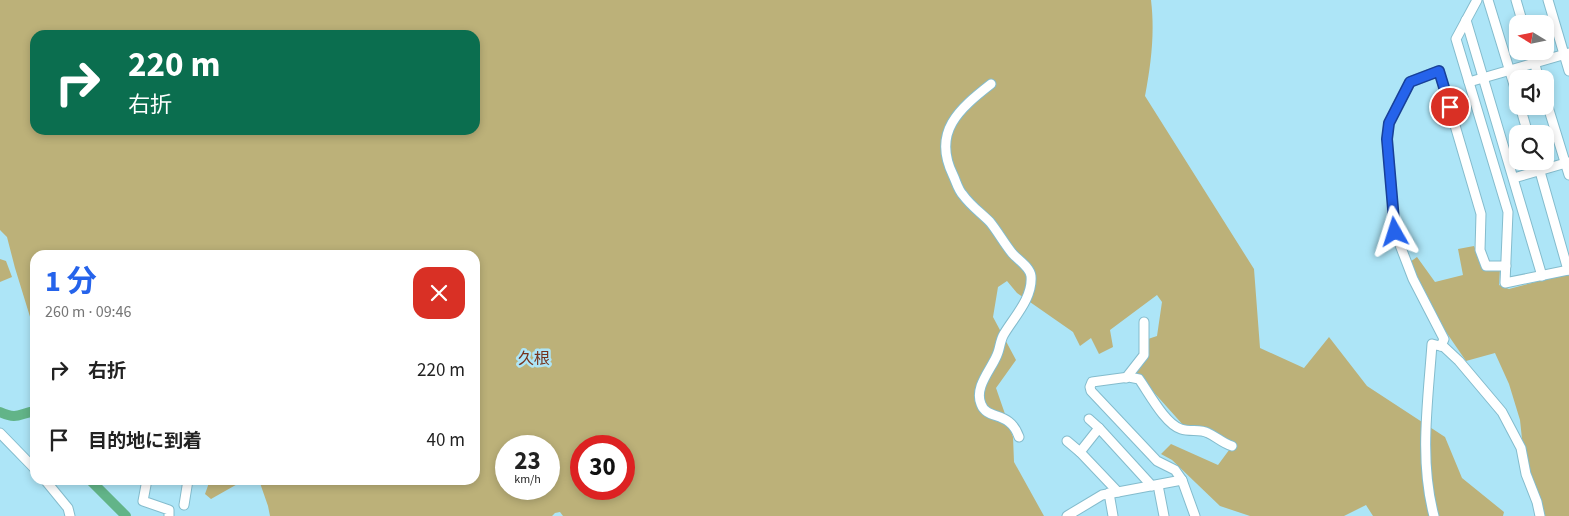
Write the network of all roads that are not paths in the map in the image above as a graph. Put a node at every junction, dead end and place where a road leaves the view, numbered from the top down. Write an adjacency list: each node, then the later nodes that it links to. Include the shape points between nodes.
1 (1477, 0): 6 (street)
2 (1488, 0): 9 (street)
3 (1516, 0): 5 (street)
4 (1548, 0): 7 (street)
5 (1520, 15)
6 (1466, 20): 12 (street); 13 (street, via 1456,38)
7 (1567, 54): 8 (street); 11 (street)
8 (1534, 62): 9 (street); 10 (street)
9 (1509, 70): 12 (street)
10 (1536, 70)
11 (1569, 71)
12 (1484, 78): 13 (street); 19 (street)
13 (1469, 82): 20 (street, via 1508,212)
14 (991, 84): 29 (street, via 951,123 945,150 947,163 962,195 991,224 1031,276 1028,293 1014,321 1002,335 980,394 980,404 985,411 1010,421)
15 (1551, 115): 16 (street)
16 (1567, 163): 17 (street); 18 (street)
17 (1540, 171): 19 (street); 21 (street)
18 (1569, 175)
19 (1514, 178): 22 (street)
20 (1506, 266): 22 (street, via 1505,283); 24 (street, via 1486,266 1480,250 1481,214 1439,71 1410,82 1389,123 1387,139 1395,232 1413,279 1444,340)
21 (1569, 270): 22 (street)
22 (1542, 276)
23 (1144, 322): 25 (street, via 1144,355)
24 (1441, 346): 47 (street, via 1432,344 1424,452); 48 (street, via 1459,361 1502,412 1521,448)
25 (1126, 378): 31 (street, via 1139,379 1177,428 1208,432); 34 (street, via 1092,382 1091,391 1157,461 1175,470)
26 (1089, 419): 27 (street)
27 (1098, 428): 32 (street); 38 (street)
28 (0, 433): 33 (street)
29 (1019, 437)
30 (1068, 441): 32 (street)
31 (1232, 446)
32 (1080, 452): 39 (street)
33 (30, 464)
34 (1182, 480): 38 (street); 46 (street)
35 (49, 485): 41 (street, via 68,508)
36 (146, 485): 42 (street, via 143,501 169,510)
37 (187, 485): 40 (street)
38 (1155, 485): 39 (street); 45 (street)
39 (1113, 493): 43 (street, via 1094,498); 44 (street)
40 (184, 505)
41 (70, 516)
42 (169, 516)
43 (1067, 516)
44 (1113, 516)
45 (1164, 516)
46 (1195, 516)
47 (1434, 516)
48 (1540, 516)

